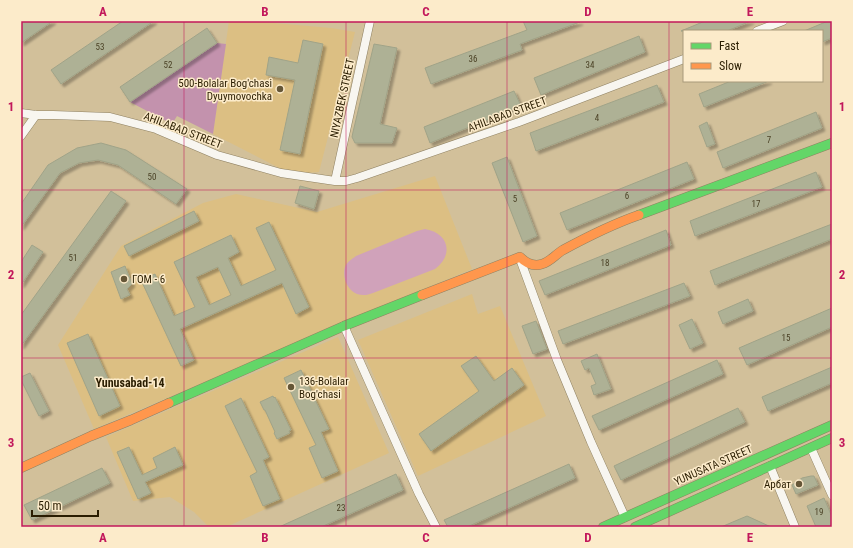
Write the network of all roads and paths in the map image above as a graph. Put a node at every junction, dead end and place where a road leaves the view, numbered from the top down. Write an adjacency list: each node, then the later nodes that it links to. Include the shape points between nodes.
1 (370, 21): 9 (street, NIYAZBEK STREET)
2 (783, 21): 3 (street)
3 (760, 30)
4 (683, 59): 9 (street, AHILABAD STREET, via 422,156 357,178)
5 (21, 113): 6 (street, AHILABAD STREET)
6 (36, 115): 7 (street); 9 (street, AHILABAD STREET, via 110,117 156,129 217,155 281,173)
7 (21, 136)
8 (832, 143): 10 (street, via 622,221 561,251 543,264 531,264)
9 (335, 181)
10 (520, 257): 11 (street); 18 (street, via 557,360)
11 (344, 326): 16 (street); 19 (street)
12 (832, 425): 18 (street, YUNUSATA STREET)
13 (832, 438): 14 (street)
14 (811, 448): 15 (street); 17 (street)
15 (770, 466): 21 (street); 22 (street)
16 (21, 468)
17 (832, 495)
18 (625, 517): 20 (street, YUNUSATA STREET)
19 (436, 527)
20 (603, 527)
21 (635, 527)
22 (795, 527)

